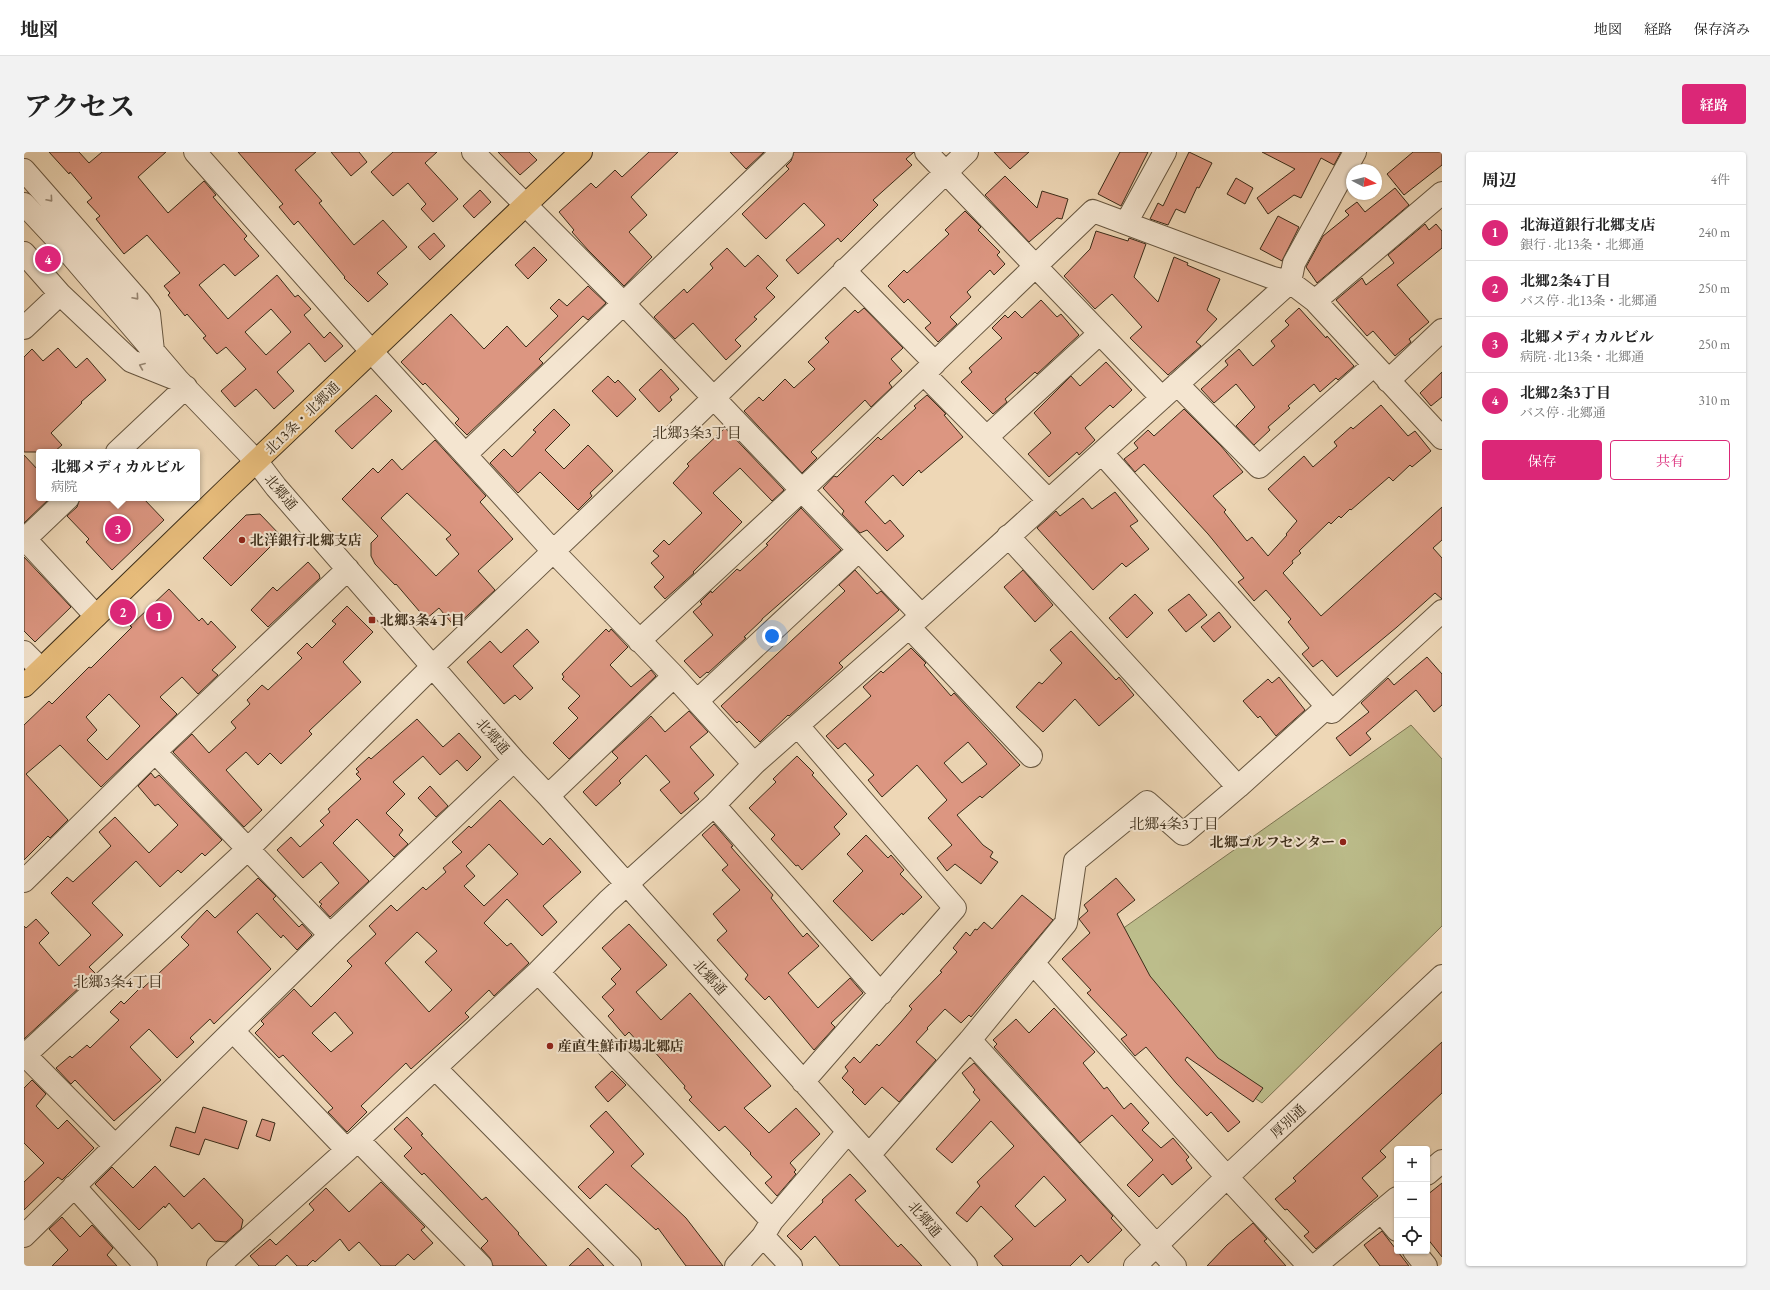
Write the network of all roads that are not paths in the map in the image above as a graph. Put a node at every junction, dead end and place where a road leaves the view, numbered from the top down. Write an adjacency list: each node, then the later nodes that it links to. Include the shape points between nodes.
1 (194, 152): 26 (street)
2 (473, 152): 13 (street)
3 (581, 152): 13 (main road, 北13条・北郷通)
4 (782, 152): 21 (street)
5 (926, 152): 10 (street)
6 (967, 152): 10 (street)
7 (1165, 152): 14 (street)
8 (1355, 152): 18 (street, via 1294,263)
9 (24, 170): 25 (street, one-way to 25, via 140,302 148,314)
10 (946, 172): 16 (street); 17 (street)
11 (1442, 193): 20 (street)
12 (24, 204): 25 (street, 北郷通)
13 (526, 206): 21 (street); 26 (main road, 北13条・北郷通)
14 (1126, 223): 16 (street, via 1092,211); 18 (street)
15 (24, 253): 19 (street)
16 (1036, 266): 24 (street); 27 (street)
17 (844, 270): 27 (street); 32 (street)
18 (1290, 282): 20 (street); 31 (street)
19 (60, 294): 22 (street); 30 (street, one-way to 19, via 131,361)
20 (1315, 301): 28 (street)
21 (623, 303): 32 (street); 37 (street)
22 (24, 328)
23 (1442, 330): 29 (street)
24 (1099, 334): 31 (street); 33 (street)
25 (153, 351): 30 (street, 北郷通)
26 (371, 351): 37 (street); 38 (main road, 北13条・北郷通)
27 (935, 363): 33 (street, via 924,374); 39 (street)
28 (1374, 365): 29 (street); 31 (street, via 1259,467)
29 (1388, 381): 34 (street)
30 (182, 384): 35 (street); 38 (street, 北郷通)
31 (1170, 391): 36 (street)
32 (714, 398): 39 (street); 44 (street)
33 (987, 437): 40 (street)
34 (1442, 438)
35 (119, 449)
36 (1102, 453): 40 (street); 56 (street)
37 (466, 454): 44 (street)
38 (257, 462): 45 (street, 北郷通); 47 (main road, 北13条・北郷通)
39 (802, 490): 43 (street); 49 (street)
40 (1048, 500): 42 (street)
41 (65, 501): 47 (street, via 25,539)
42 (1008, 536): 48 (street); 62 (street)
43 (859, 550): 48 (street); 55 (street)
44 (554, 551): 49 (street); 51 (street)
45 (348, 570): 51 (street, 北郷通); 58 (street)
46 (1442, 611): 56 (street, via 1332,712)
47 (96, 616): 52 (main road, 北13条・北郷通)
48 (915, 621): 57 (street); 59 (street)
49 (639, 641): 53 (street)
50 (24, 652): 52 (street)
51 (432, 667): 60 (street, 北郷通); 65 (street)
52 (41, 669): 54 (main road, 北13条・北郷通)
53 (674, 676): 55 (street); 63 (street)
54 (24, 686)
55 (697, 701): 61 (street)
56 (1327, 707): 62 (street)
57 (798, 726): 61 (street); 72 (street, via 955,908)
58 (155, 752): 65 (street); 66 (street)
59 (1031, 756)
60 (514, 760): 63 (street, 北郷通); 68 (street)
61 (754, 764): 64 (street)
62 (1238, 787): 69 (street, via 1183,834 1148,802 1075,861 1066,923)
63 (548, 796): 67 (street, 北郷通)
64 (714, 805): 67 (street); 72 (street)
65 (248, 849): 68 (street); 75 (street)
66 (24, 881)
67 (627, 885): 70 (street); 77 (street, 北郷通)
68 (330, 935): 73 (street)
69 (1033, 963): 74 (street); 84 (street)
70 (538, 972): 76 (street); 88 (street)
71 (1441, 980): 84 (street, 厚別通)
72 (881, 994): 77 (street)
73 (233, 1031): 79 (street); 80 (street)
74 (970, 1040): 81 (street); 90 (street)
75 (24, 1055): 80 (street)
76 (435, 1068): 79 (street); 95 (street)
77 (803, 1082): 78 (street, 北郷通)
78 (848, 1132): 81 (street, 北郷通); 88 (street)
79 (352, 1145): 92 (street); 94 (street)
80 (115, 1146): 85 (street)
81 (869, 1155): 98 (street, 北郷通)
82 (1442, 1161): 83 (street)
83 (1430, 1171)
84 (1226, 1177): 90 (street, 厚別通); 101 (street)
85 (74, 1186): 89 (street); 93 (street)
86 (1389, 1204): 87 (street); 102 (street)
87 (1394, 1220)
88 (768, 1228): 96 (street); 97 (street)
89 (24, 1236)
90 (1157, 1245): 99 (street, 厚別通); 100 (street)
91 (1416, 1254): 103 (street)
92 (225, 1264)
93 (146, 1266)
94 (481, 1266)
95 (630, 1266)
96 (736, 1266)
97 (790, 1266)
98 (966, 1266)
99 (1135, 1266)
100 (1175, 1266)
101 (1310, 1266)
102 (1315, 1266)
103 (1426, 1266)

